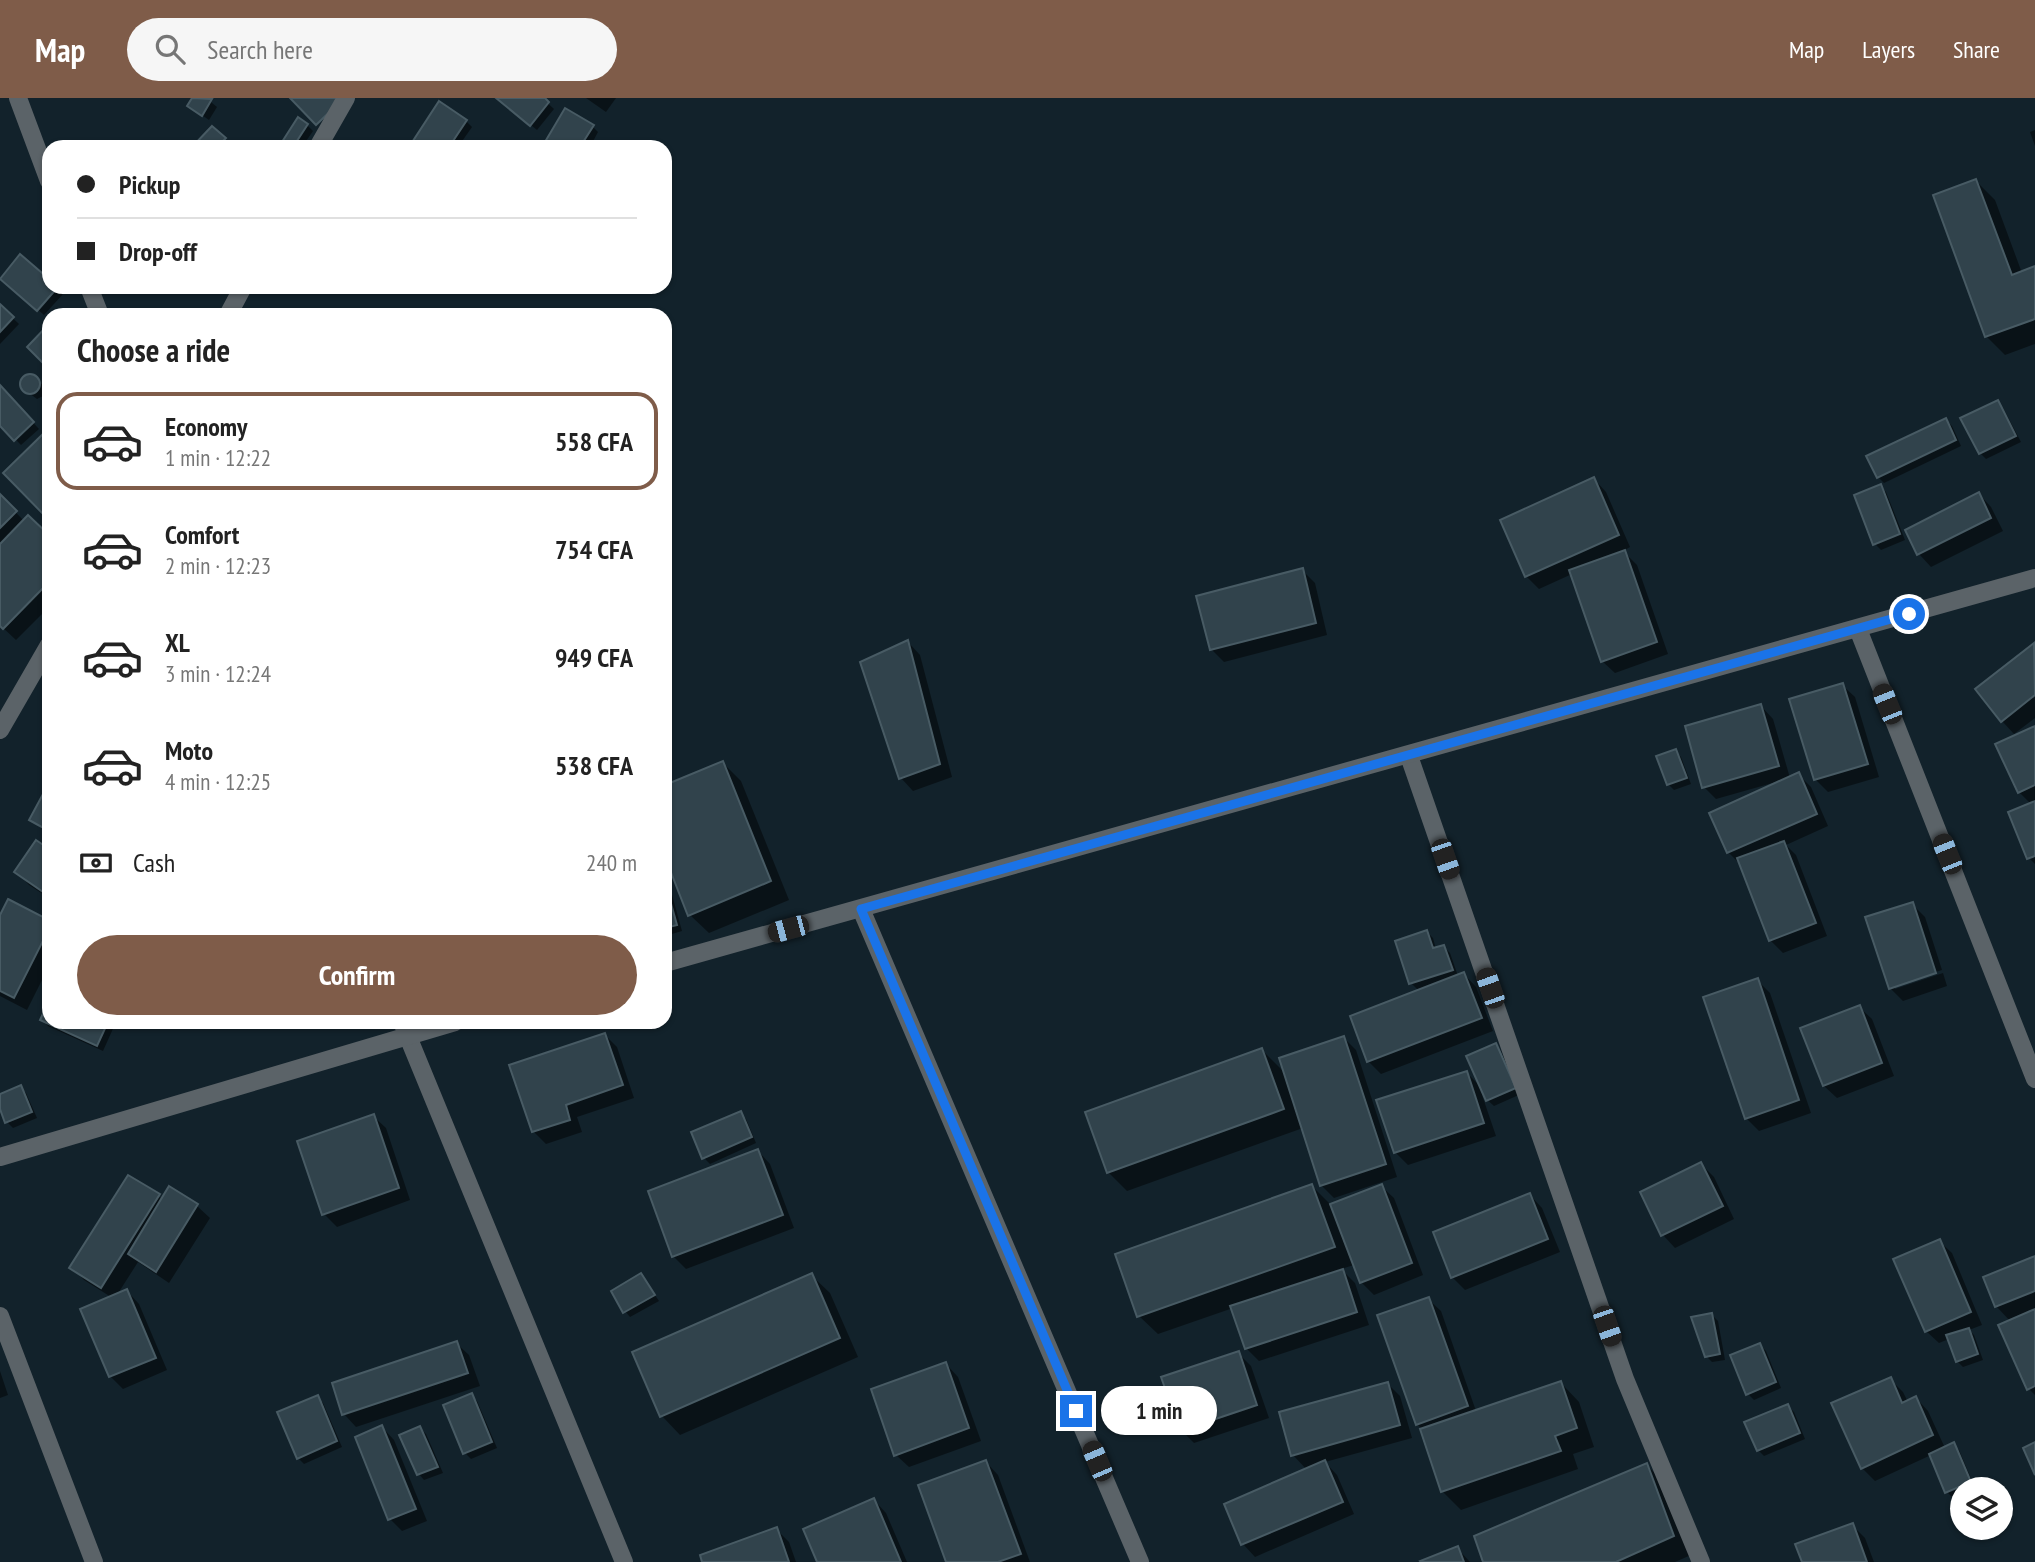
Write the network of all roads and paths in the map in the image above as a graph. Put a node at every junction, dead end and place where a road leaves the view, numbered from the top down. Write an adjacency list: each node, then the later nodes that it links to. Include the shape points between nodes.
1 (18, 98): 4 (street)
2 (346, 98): 3 (street)
3 (322, 140)
4 (42, 162)
5 (2035, 578): 6 (street)
6 (1858, 629): 9 (street); 13 (street)
7 (42, 657): 8 (street)
8 (0, 730)
9 (1409, 756): 10 (street); 19 (street, via 1625,1378)
10 (861, 909): 11 (street); 18 (street)
11 (672, 961)
12 (405, 1029): 14 (street); 17 (street)
13 (2035, 1079)
14 (0, 1157)
15 (0, 1316): 16 (street)
16 (94, 1562)
17 (624, 1562)
18 (1140, 1562)
19 (1701, 1562)

